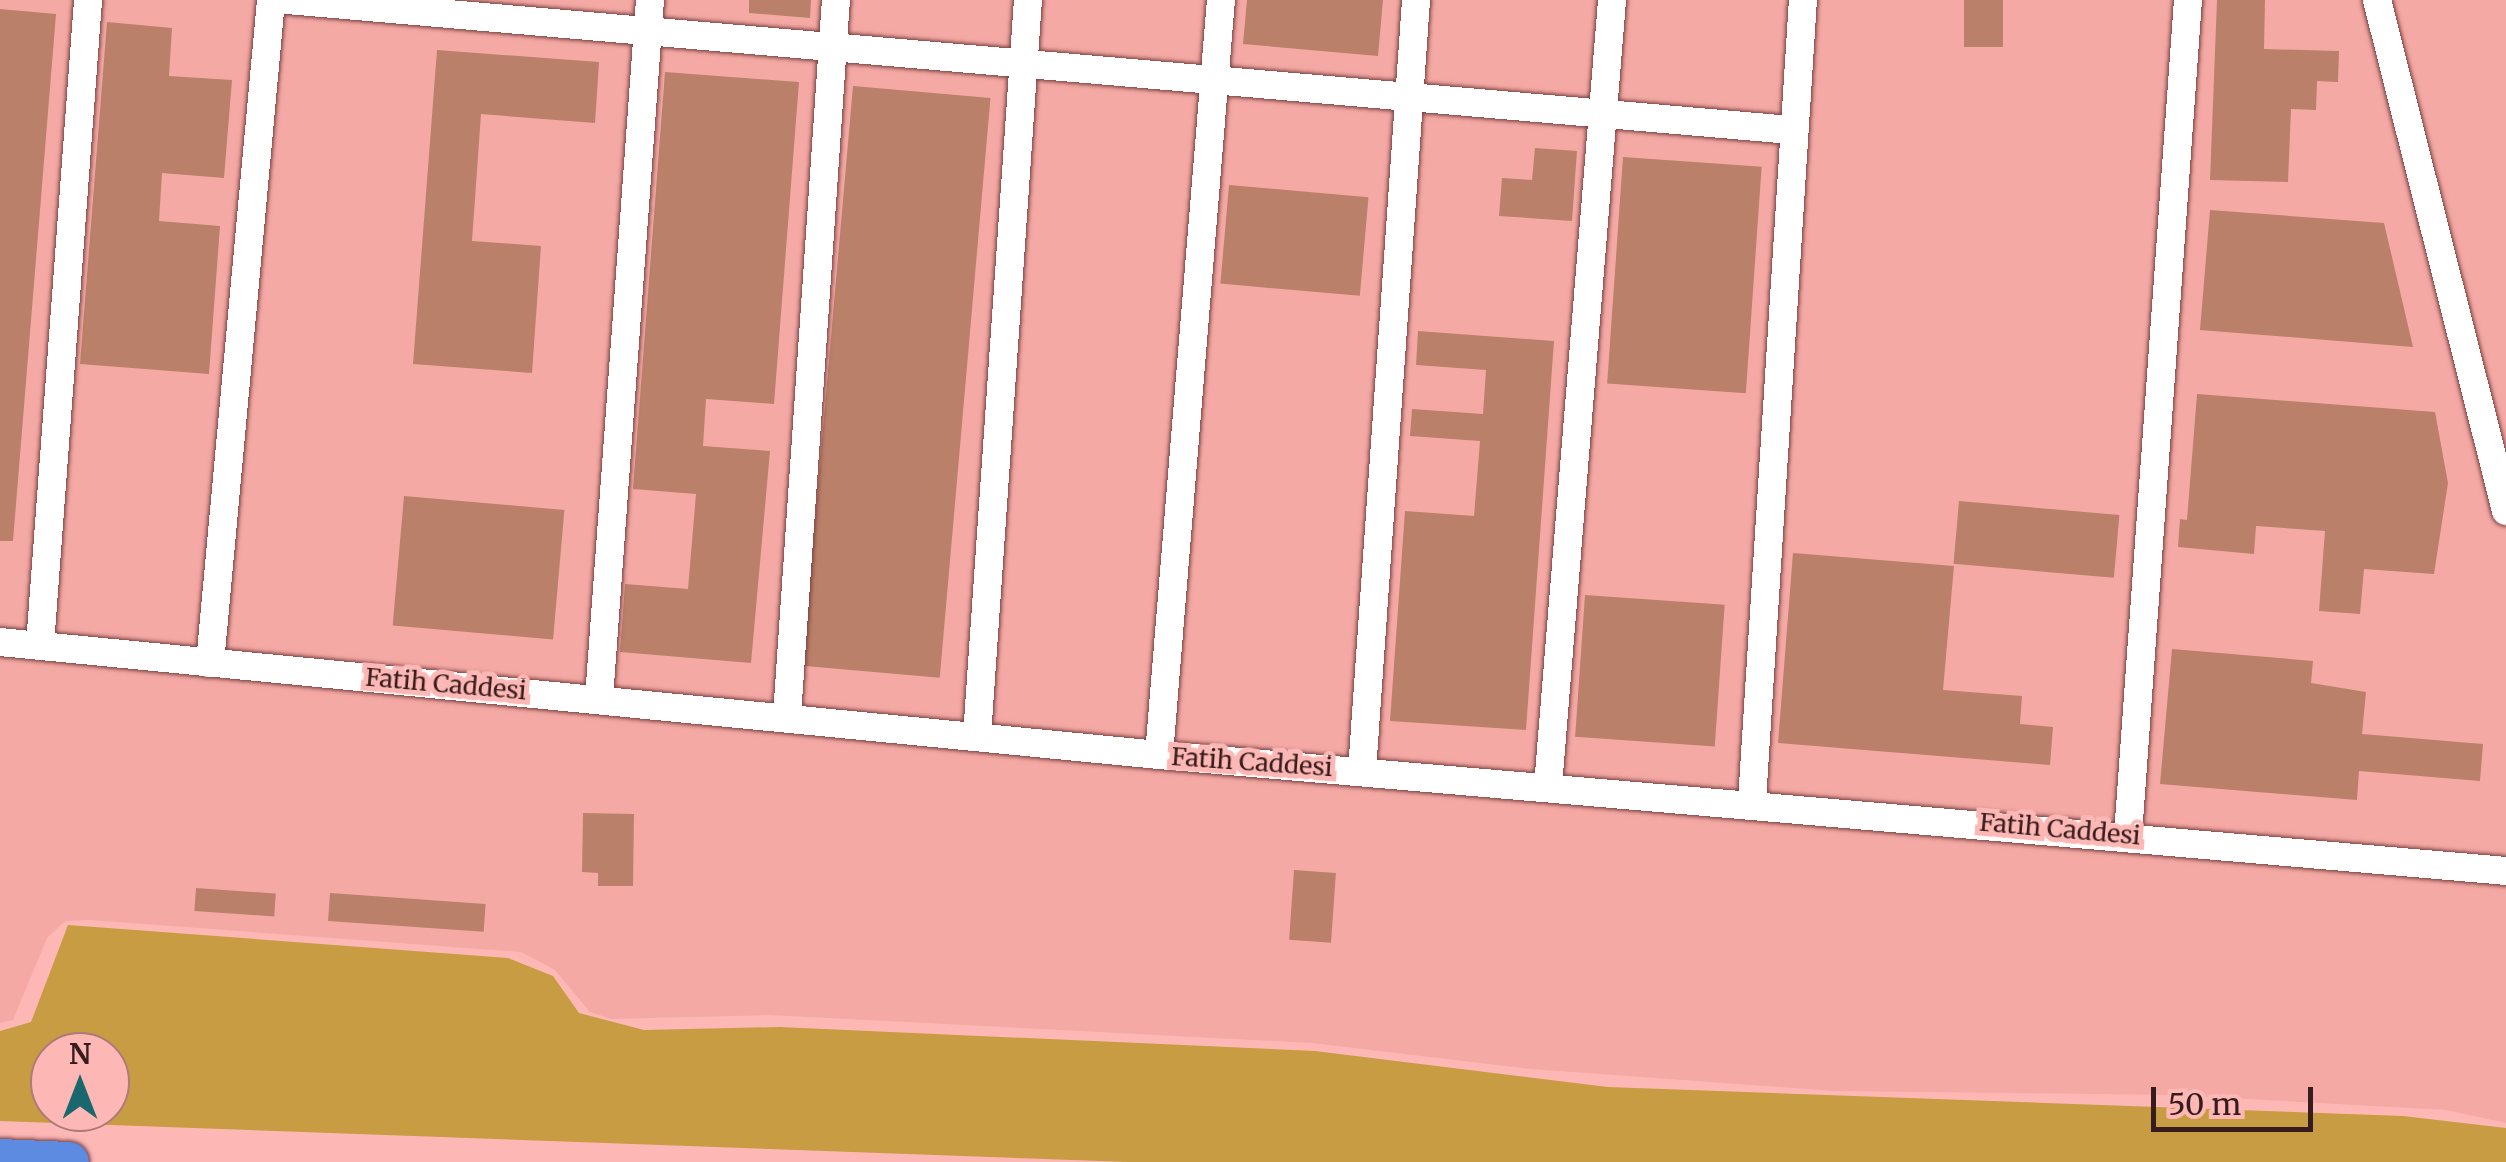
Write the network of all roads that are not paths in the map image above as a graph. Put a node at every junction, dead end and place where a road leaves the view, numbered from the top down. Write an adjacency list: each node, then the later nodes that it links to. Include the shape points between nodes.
1 (88, 0): 23 (street)
2 (271, 0): 24 (street)
3 (287, 0): 13 (street)
4 (650, 0): 14 (street)
5 (836, 0): 15 (street)
6 (1028, 0): 16 (street)
7 (1221, 0): 17 (street)
8 (1416, 0): 18 (street)
9 (1612, 0): 19 (street)
10 (1803, 0): 20 (street)
11 (2188, 0): 32 (street)
12 (2377, 0): 21 (street)
13 (453, 8): 14 (street)
14 (648, 32): 15 (street); 25 (street)
15 (832, 46): 16 (street); 26 (street)
16 (1021, 66): 17 (street); 27 (street)
17 (1213, 80): 18 (street); 28 (street)
18 (1407, 95): 19 (street); 29 (street)
19 (1601, 114): 20 (street); 30 (street)
20 (1792, 130): 31 (street)
21 (2505, 503)
22 (0, 642): 23 (street, Fatih Caddesi)
23 (40, 645): 24 (street, Fatih Caddesi)
24 (210, 663): 25 (street, Fatih Caddesi)
25 (599, 698): 26 (street, Fatih Caddesi)
26 (788, 716): 27 (street, Fatih Caddesi)
27 (976, 736): 28 (street, Fatih Caddesi)
28 (1159, 755): 29 (street, Fatih Caddesi)
29 (1362, 771): 30 (street, Fatih Caddesi)
30 (1548, 786): 31 (street, Fatih Caddesi)
31 (1752, 801): 32 (street, Fatih Caddesi)
32 (2128, 835): 33 (street, Fatih Caddesi)
33 (2506, 871)
34 (0, 1159): 35 (highway)
35 (69, 1162)

